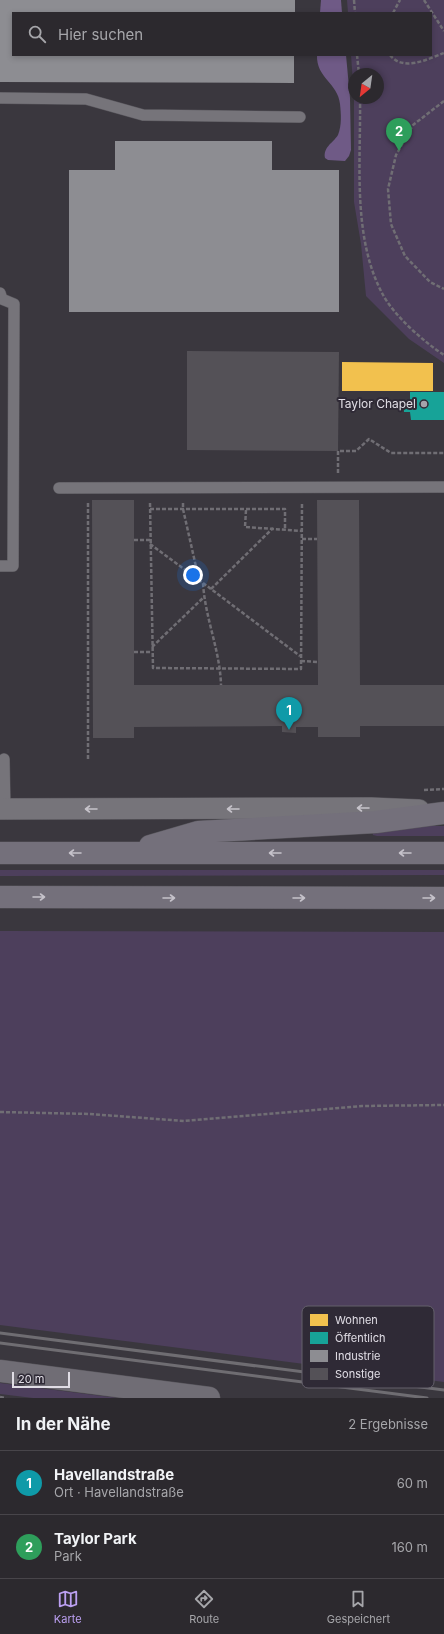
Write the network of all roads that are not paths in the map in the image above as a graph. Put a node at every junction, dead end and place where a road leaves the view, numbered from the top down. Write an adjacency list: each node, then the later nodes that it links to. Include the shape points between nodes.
1 (0, 98): 2 (lane, via 86,99 143,115)
2 (300, 117)
3 (1, 297): 6 (lane, via 14,304 14,566)
4 (444, 487): 5 (lane)
5 (59, 488)
6 (0, 566)
7 (4, 759): 8 (lane)
8 (2, 809): 9 (street, one-way to 8, via 371,808)
9 (444, 812): 11 (highway, via 376,822 198,832)
10 (0, 853): 11 (highway, one-way to 10)
11 (128, 853): 12 (highway, one-way to 11)
12 (444, 853)
13 (0, 897): 14 (highway, one-way to 14)
14 (444, 898)
15 (0, 1371): 16 (main road)
16 (209, 1398)

